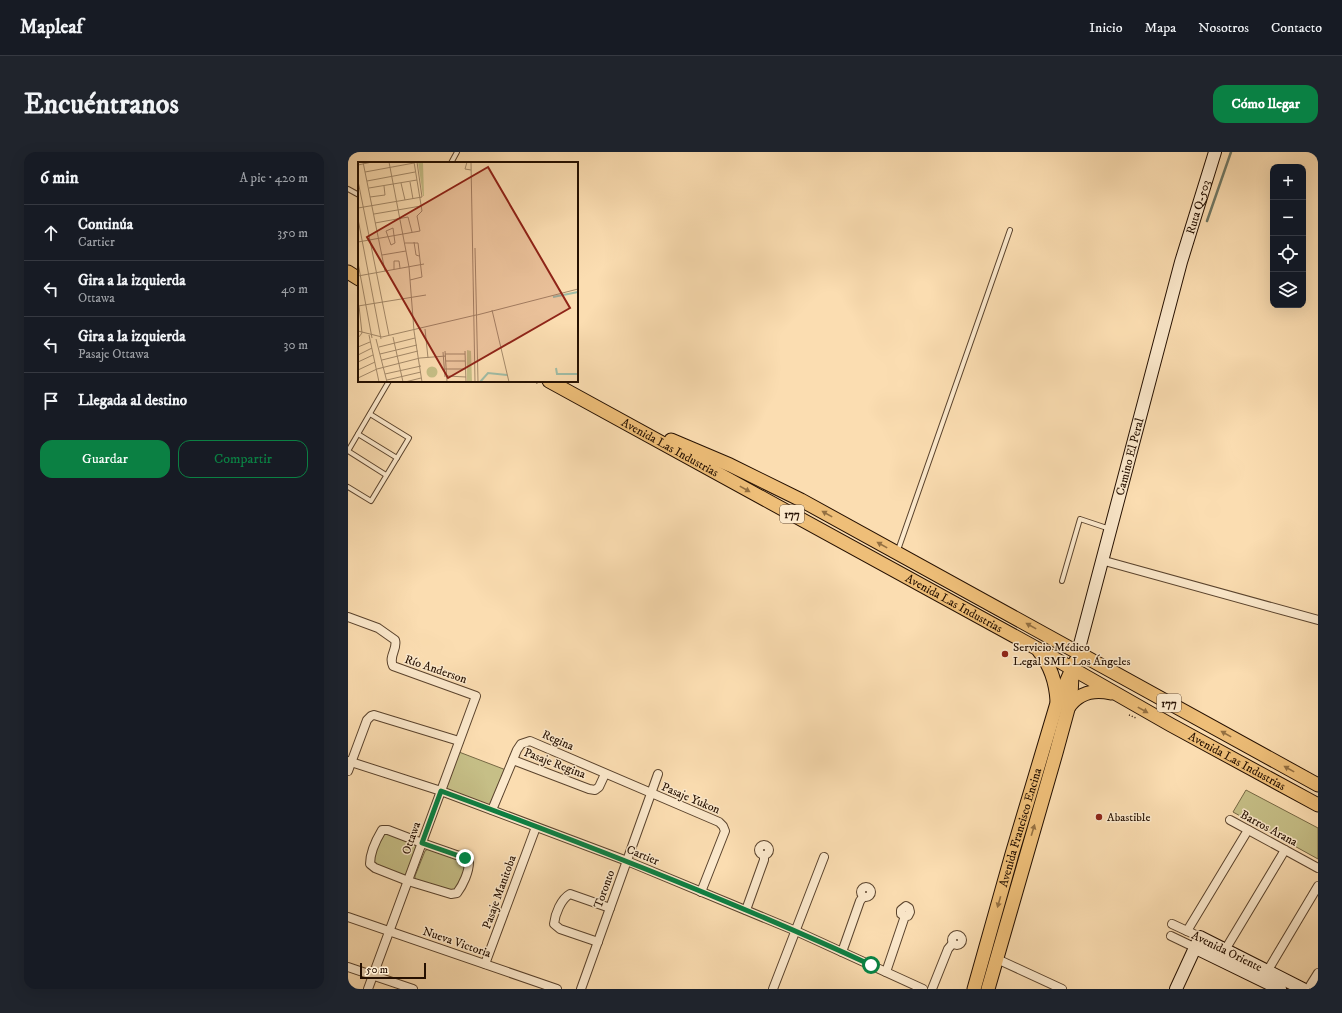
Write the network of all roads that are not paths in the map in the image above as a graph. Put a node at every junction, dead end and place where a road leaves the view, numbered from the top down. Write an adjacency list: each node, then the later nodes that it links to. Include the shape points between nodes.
1 (457, 152): 3 (lane)
2 (1215, 152): 7 (street, Ruta Q-503)
3 (452, 162)
4 (348, 189): 5 (lane)
5 (358, 194)
6 (1010, 230): 20 (lane)
7 (1181, 262): 19 (street, Camino El Peral)
8 (348, 273): 9 (main road)
9 (358, 278)
10 (388, 382): 12 (lane)
11 (545, 383): 13 (main road, Avenida Las Industrias / 177)
12 (370, 414): 14 (lane); 16 (lane, via 409,438)
13 (610, 414): 20 (main road, Avenida Las Industrias / 177, one-way to 13, via 761,480); 26 (main road, Avenida Las Industrias / 177, one-way to 26)
14 (358, 434): 15 (lane); 16 (lane)
15 (348, 451): 17 (lane)
16 (397, 458): 17 (lane)
17 (386, 475): 18 (lane, via 371,501)
18 (348, 487)
19 (1110, 529): 21 (street, Camino El Peral); 22 (lane, via 1080,519)
20 (897, 553): 27 (main road, Avenida Las Industrias / 177, one-way to 20)
21 (1101, 560): 24 (street); 27 (street, Camino El Peral)
22 (1062, 581)
23 (350, 617): 25 (street); 30 (street, Río Anderson, via 378,628 395,640 396,646 390,661 393,666)
24 (1318, 620)
25 (348, 626)
26 (1036, 648): 28 (main road, Avenida Las Industrias / 177); 31 (main road, via 1051,671)
27 (1078, 652): 28 (main road, Avenida Francisco Encina); 40 (main road, Avenida Las Industrias / 177, one-way to 27)
28 (1072, 669): 29 (main road, Avenida Las Industrias / 177); 31 (main road, Avenida Francisco Encina)
29 (1115, 694): 31 (main road, via 1098,691 1087,693); 43 (main road, Avenida Las Industrias / 177, one-way to 43)
30 (476, 696): 32 (street, Ottawa)
31 (1062, 706): 33 (main road, Avenida Francisco Encina); 34 (main road, Avenida Francisco Encina)
32 (459, 741): 36 (street, via 374,715 367,720); 41 (street, Ottawa)
33 (1043, 749): 34 (main road); 50 (main road, Avenida Francisco Encina)
34 (1056, 753): 53 (main road, Avenida Francisco Encina, one-way to 34)
35 (513, 760): 38 (street, Pasaje Regina, via 595,790); 38 (street, Regina, via 521,744 530,741); 44 (street, Regina)
36 (350, 761): 37 (street); 41 (street, Cartier)
37 (348, 771)
38 (605, 774): 42 (street, Regina)
39 (658, 774): 42 (street, Toronto)
40 (1318, 785)
41 (441, 791): 44 (street, Cartier); 48 (street, Ottawa)
42 (651, 794): 54 (street, Toronto); 58 (street, Pasaje Yukon, via 719,822 723,826 725,831)
43 (1318, 805)
44 (492, 810): 46 (street, Cartier)
45 (1230, 820): 47 (street, Barros Arana)
46 (536, 827): 54 (street, Cartier); 75 (street, Pasaje Manitoba)
47 (1248, 830): 49 (street, Barros Arana); 66 (street)
48 (422, 843): 56 (street, Ottawa); 56 (street, via 382,830 370,858 370,864 375,868); 56 (street, via 465,858 469,862 469,867 457,893 451,894)
49 (1286, 850): 55 (street, Barros Arana); 72 (street)
50 (1012, 854): 53 (main road); 88 (main road, Avenida Francisco Encina, one-way to 88)
51 (764, 855): 61 (street)
52 (824, 857): 65 (street)
53 (1025, 858): 74 (main road, Avenida Francisco Encina)
54 (627, 861): 58 (street, Cartier); 60 (street, Toronto)
55 (1318, 868)
56 (408, 881): 67 (street, Ottawa)
57 (1318, 886): 80 (street)
58 (701, 892): 61 (street, Cartier)
59 (863, 897): 73 (street)
60 (610, 908): 69 (street, Toronto); 69 (street, via 570,894 563,899 554,920 554,924 560,929)
61 (746, 910): 65 (street, Cartier)
62 (905, 916): 77 (street)
63 (348, 918): 67 (street, Nueva Victoria)
64 (1172, 924): 66 (street, Avenida Oriente)
65 (796, 931): 73 (street, Cartier); 86 (street)
66 (1187, 931): 70 (street, Avenida Oriente)
67 (389, 932): 75 (street, Nueva Victoria); 79 (street, Ottawa)
68 (1171, 936): 70 (street, Avenida Oriente)
69 (598, 942): 85 (street, Toronto)
70 (1198, 942): 72 (street, Avenida Oriente); 80 (street, Avenida Oriente); 91 (street)
71 (953, 943): 87 (street, via 948,949)
72 (1225, 950): 80 (street, Avenida Oriente)
73 (842, 952): 77 (street, Cartier)
74 (997, 959): 89 (main road, Avenida Francisco Encina); 90 (street)
75 (485, 964): 84 (street, Nueva Victoria)
76 (348, 967): 79 (street)
77 (886, 972): 81 (street, Cartier)
78 (1318, 973): 94 (street)
79 (373, 975): 82 (street, Ottawa); 83 (street)
80 (1265, 976): 92 (street, Avenida Oriente); 93 (street, Avenida Oriente)
81 (917, 988)
82 (368, 989)
83 (413, 989)
84 (557, 989)
85 (581, 989)
86 (773, 989)
87 (932, 989)
88 (974, 989)
89 (988, 989)
90 (1062, 989)
91 (1176, 989)
92 (1280, 989)
93 (1303, 989)
94 (1308, 989)

